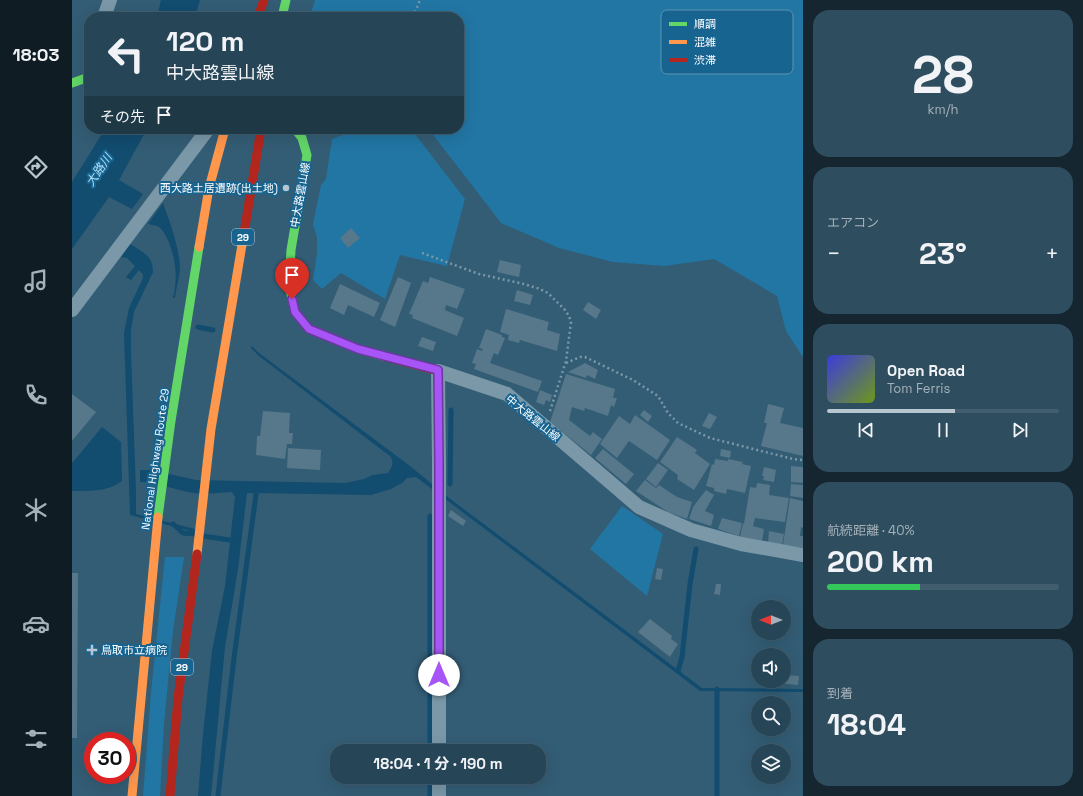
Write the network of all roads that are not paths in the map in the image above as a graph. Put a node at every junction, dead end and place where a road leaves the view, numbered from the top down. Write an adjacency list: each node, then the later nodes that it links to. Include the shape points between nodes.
1 (110, 0): 4 (street)
2 (264, 0): 5 (main road)
3 (286, 0): 6 (main road)
4 (106, 12)
5 (260, 12)
6 (283, 12)
7 (84, 78): 8 (main road)
8 (72, 83)
9 (204, 134): 13 (street)
10 (224, 134): 18 (main road, National Highway Route 29, via 209,188 171,421 156,535)
11 (261, 134): 19 (main road, 29, via 211,429 178,698)
12 (299, 134): 14 (main road, 中大路雲山線, via 307,155 291,250 289,286 295,312 309,329 358,349)
13 (72, 310)
14 (438, 370): 15 (street, 中大路雲山線, via 506,394 639,507 691,530 741,544); 16 (street)
15 (803, 555)
16 (439, 744)
17 (439, 784): 20 (street)
18 (132, 796)
19 (170, 796)
20 (439, 796)

